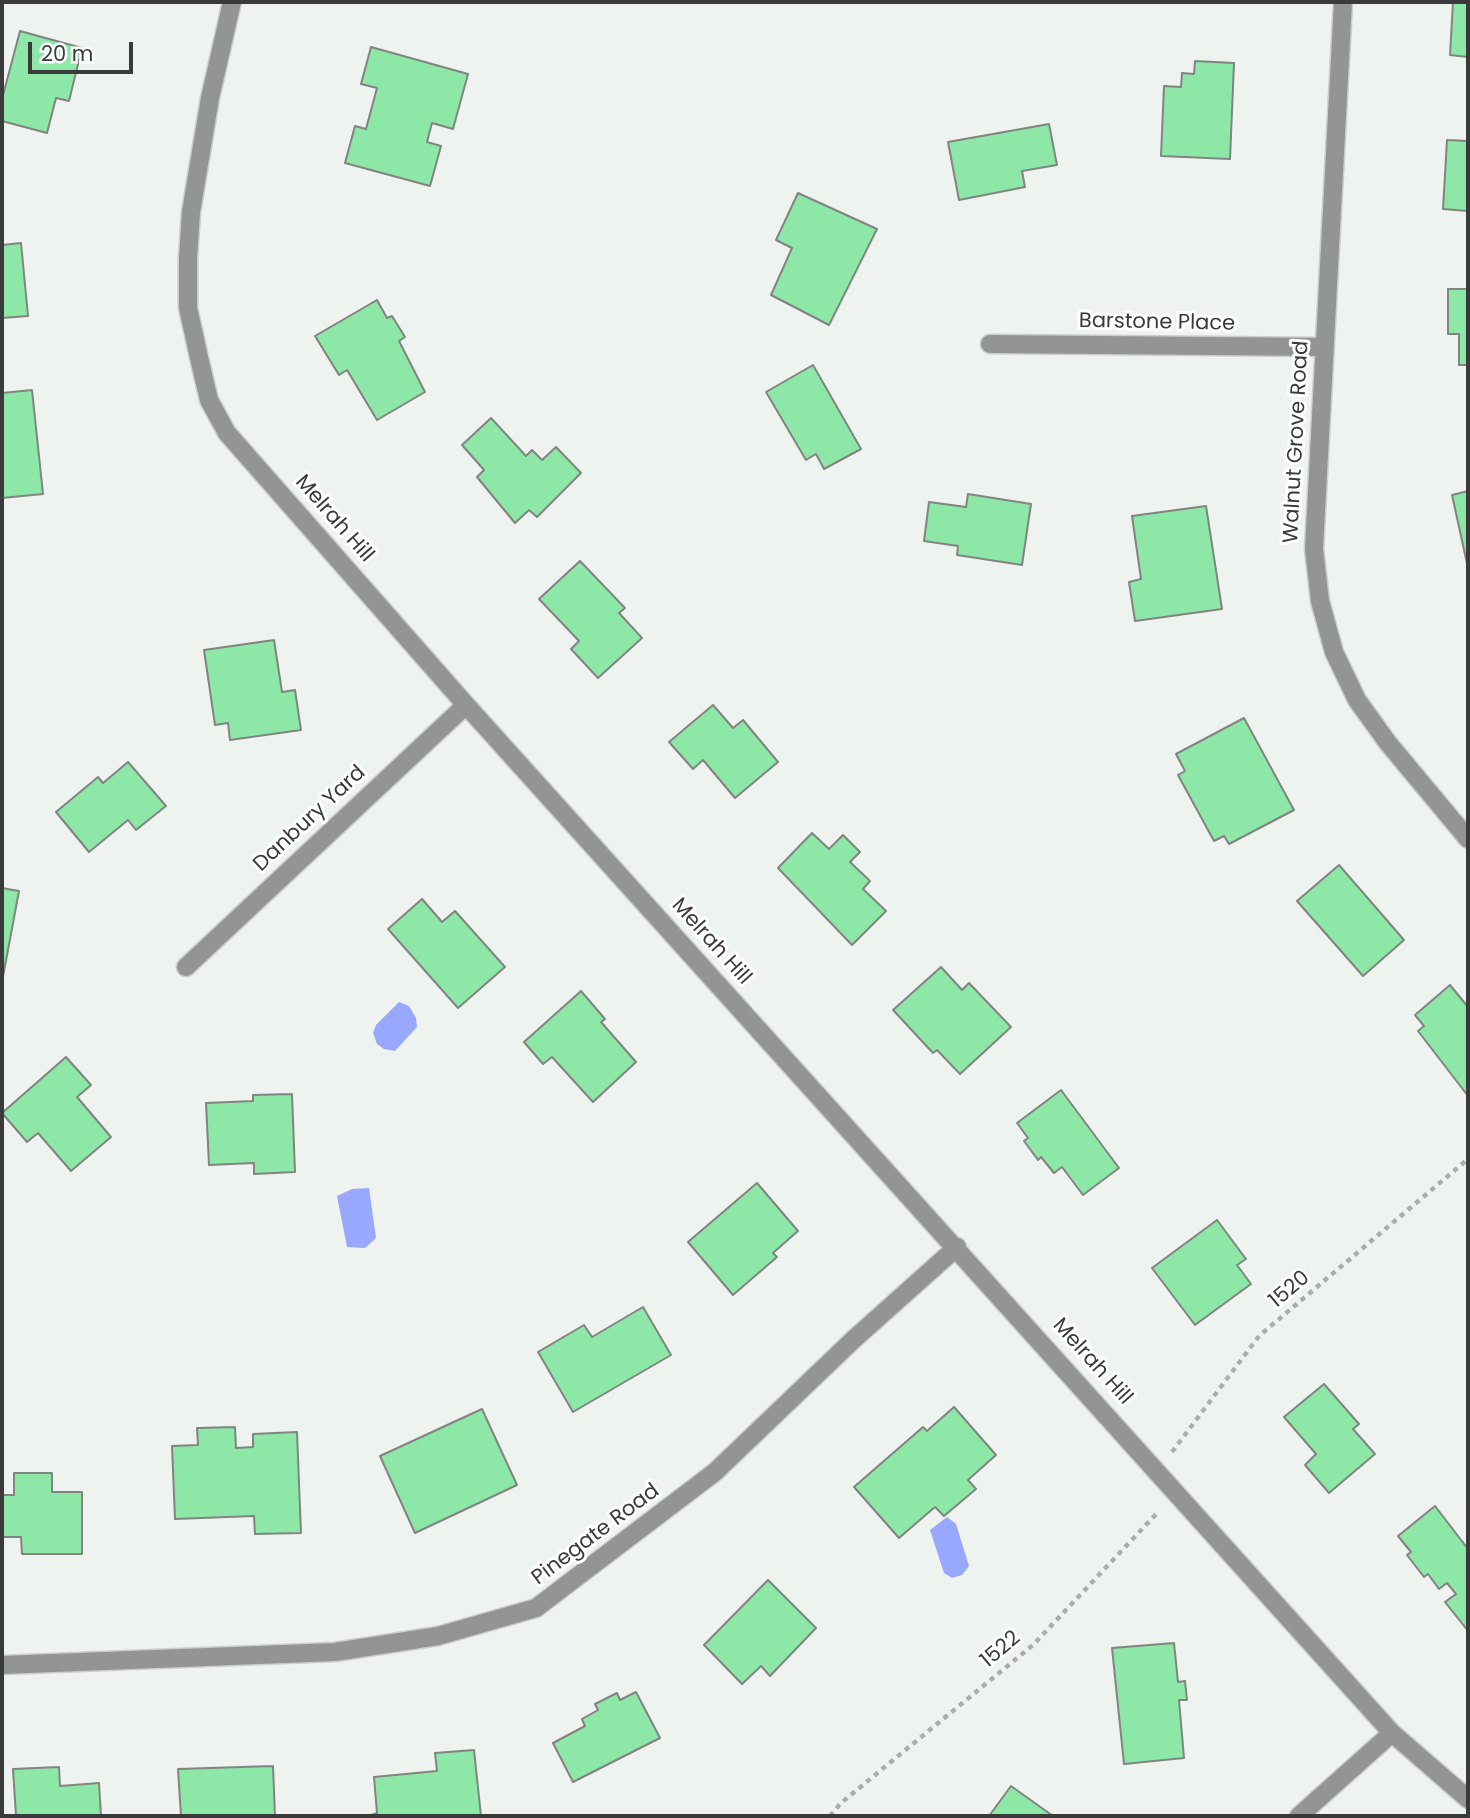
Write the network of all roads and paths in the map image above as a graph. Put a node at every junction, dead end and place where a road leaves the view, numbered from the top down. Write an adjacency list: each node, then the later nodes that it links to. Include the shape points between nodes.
1 (232, 2): 5 (street, Melrah Hill, via 210,98 188,258 188,308 209,400 227,433)
2 (1343, 2): 4 (street, Walnut Grove Road)
3 (990, 344): 4 (street, Barstone Place)
4 (1324, 347): 6 (street, Walnut Grove Road, via 1314,549 1320,601 1334,652 1357,700)
5 (466, 705): 7 (street, Danbury Yard); 9 (street, Melrah Hill)
6 (1468, 839)
7 (186, 967)
8 (1468, 1159): 10 (path, 1520, via 1259,1336)
9 (957, 1247): 10 (street, Melrah Hill); 12 (street, Pinegate Road, via 715,1472 536,1608 438,1636 335,1652)
10 (1158, 1471): 11 (street, Melrah Hill)
11 (1176, 1492): 13 (street, Melrah Hill); 15 (path, 1522, via 1033,1645)
12 (2, 1665)
13 (1392, 1733): 14 (street, Melrah Hill); 16 (street)
14 (1468, 1799)
15 (830, 1816)
16 (1299, 1816)

